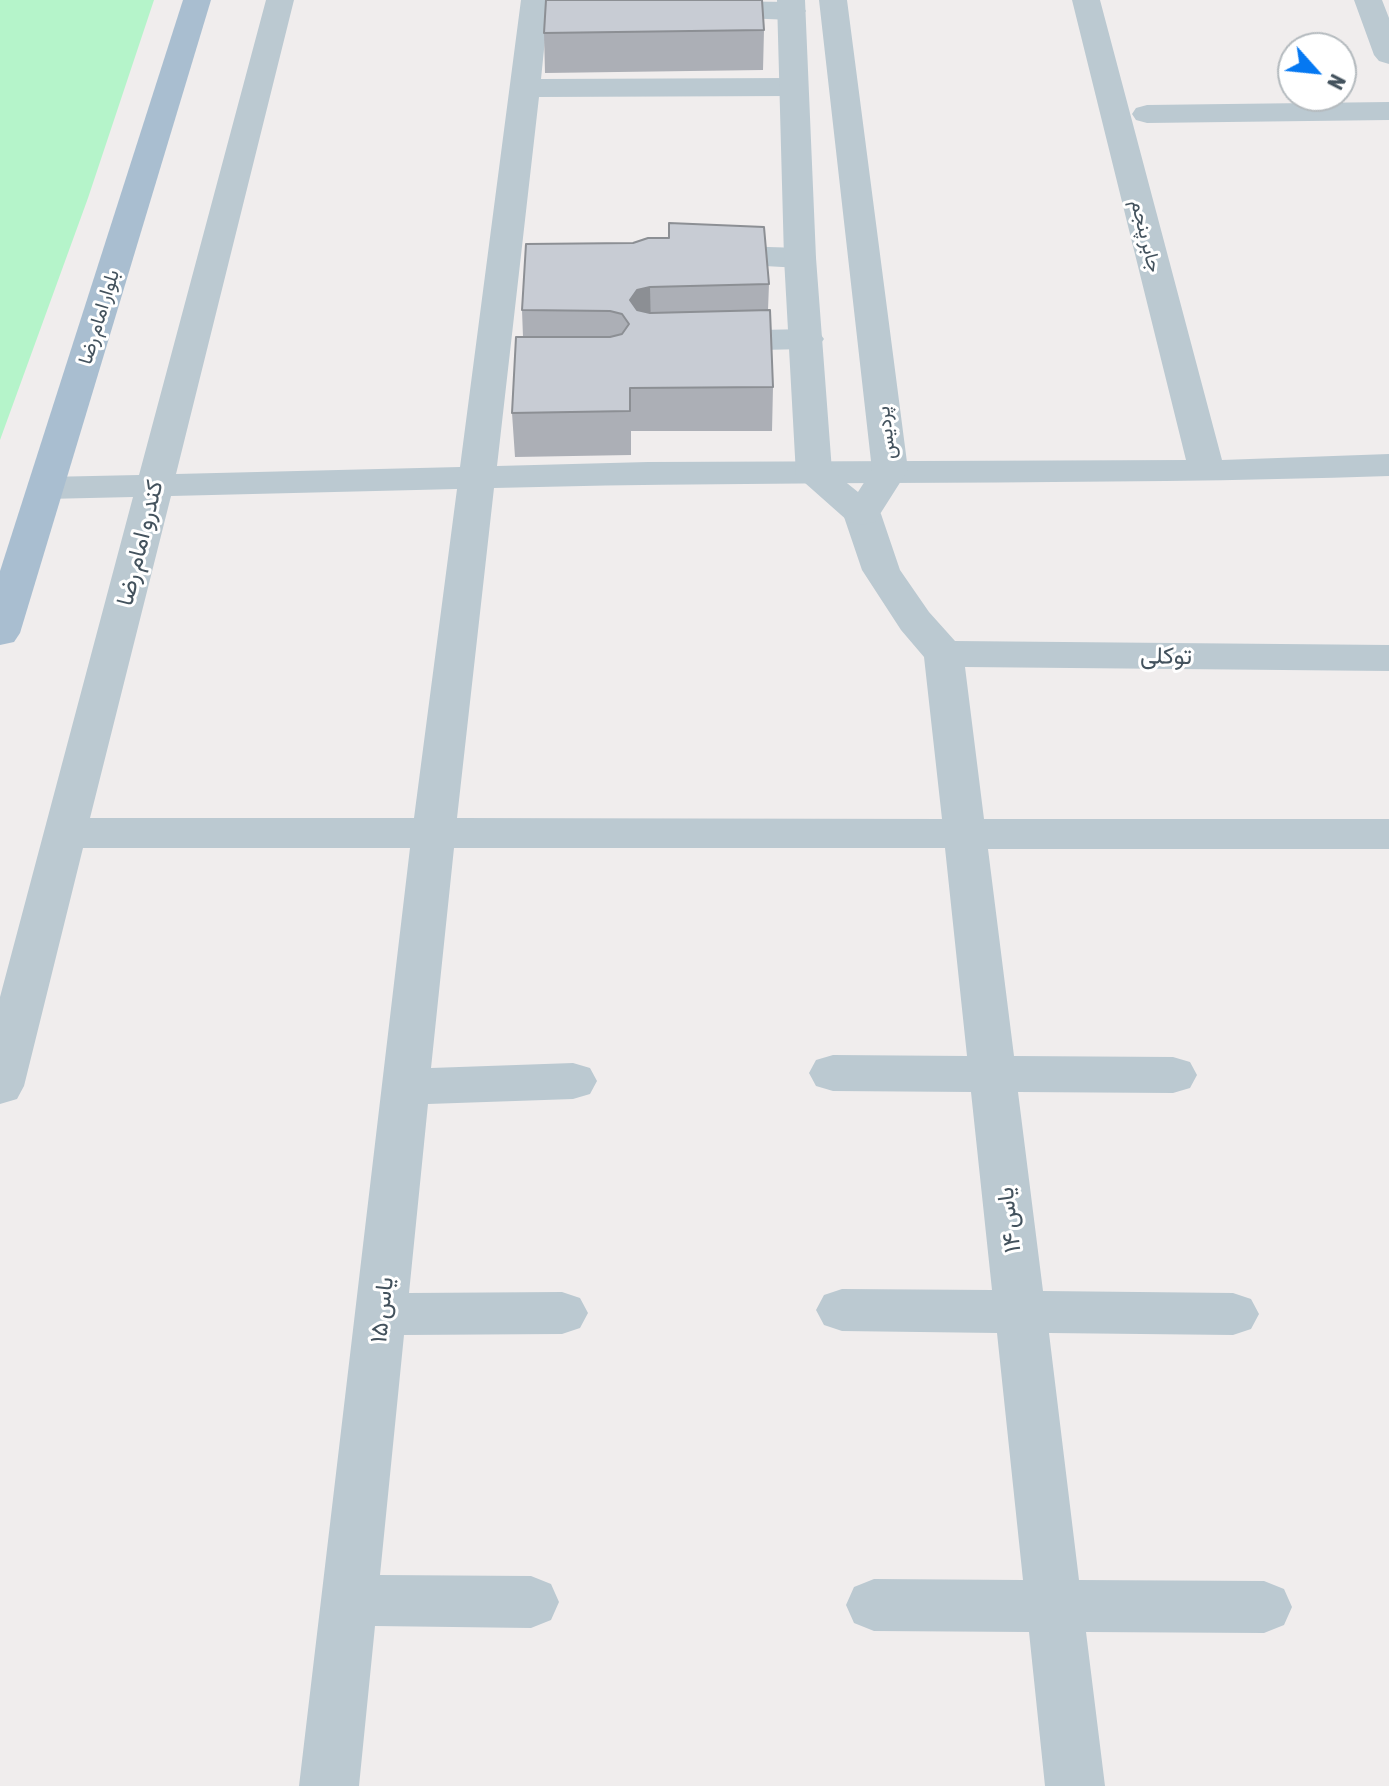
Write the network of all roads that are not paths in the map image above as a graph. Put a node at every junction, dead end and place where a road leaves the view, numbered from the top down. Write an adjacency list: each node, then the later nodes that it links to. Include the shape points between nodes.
1 (197, 0): 24 (main road, بلوار امام رضا)
2 (280, 0): 23 (street, کندرو امام رضا)
3 (833, 0): 19 (street, پردیس)
4 (1086, 0): 20 (street, جابر پنجم)
5 (1368, 0): 9 (street)
6 (792, 6): 8 (street); 10 (street)
7 (544, 7): 11 (street, یاس ۱۵)
8 (684, 10)
9 (1389, 55)
10 (792, 87): 11 (street); 15 (street)
11 (526, 88): 22 (street, یاس ۱۵, via 507,366)
12 (1389, 111): 13 (street)
13 (1147, 114)
14 (672, 254): 15 (street)
15 (800, 258): 16 (street)
16 (807, 339): 17 (street); 21 (street)
17 (682, 342)
18 (1389, 465): 20 (street)
19 (890, 470): 20 (street); 21 (street); 25 (street, پردیس)
20 (1207, 471)
21 (814, 475): 22 (street); 25 (street)
22 (477, 477): 23 (street); 30 (street, یاس ۱۵)
23 (155, 485): 24 (street); 29 (street, کندرو امام رضا)
24 (46, 488): 26 (main road, بلوار امام رضا)
25 (862, 514): 27 (street, via 881,570)
26 (0, 633)
27 (944, 654): 28 (street, توکلی); 31 (street, یاس ۱۴)
28 (1389, 658)
29 (65, 833): 30 (street); 37 (street, کندرو امام رضا)
30 (434, 834): 31 (street); 38 (street, یاس ۱۵)
31 (964, 834): 32 (street); 34 (street, یاس ۱۴)
32 (1389, 834)
33 (833, 1073): 34 (street)
34 (992, 1073): 35 (street); 41 (street, یاس ۱۴)
35 (1173, 1075)
36 (573, 1081): 38 (street)
37 (0, 1086)
38 (407, 1087): 42 (street, یاس ۱۵)
39 (842, 1310): 41 (street)
40 (562, 1313): 42 (street)
41 (1020, 1313): 43 (street); 47 (street, یاس ۱۴)
42 (382, 1314): 44 (street, یاس ۱۵)
43 (1233, 1314)
44 (350, 1600): 45 (street); 49 (street, یاس ۱۵)
45 (531, 1602)
46 (874, 1605): 47 (street)
47 (1054, 1607): 48 (street); 50 (street, یاس ۱۴)
48 (1264, 1607)
49 (329, 1786)
50 (1075, 1786)

